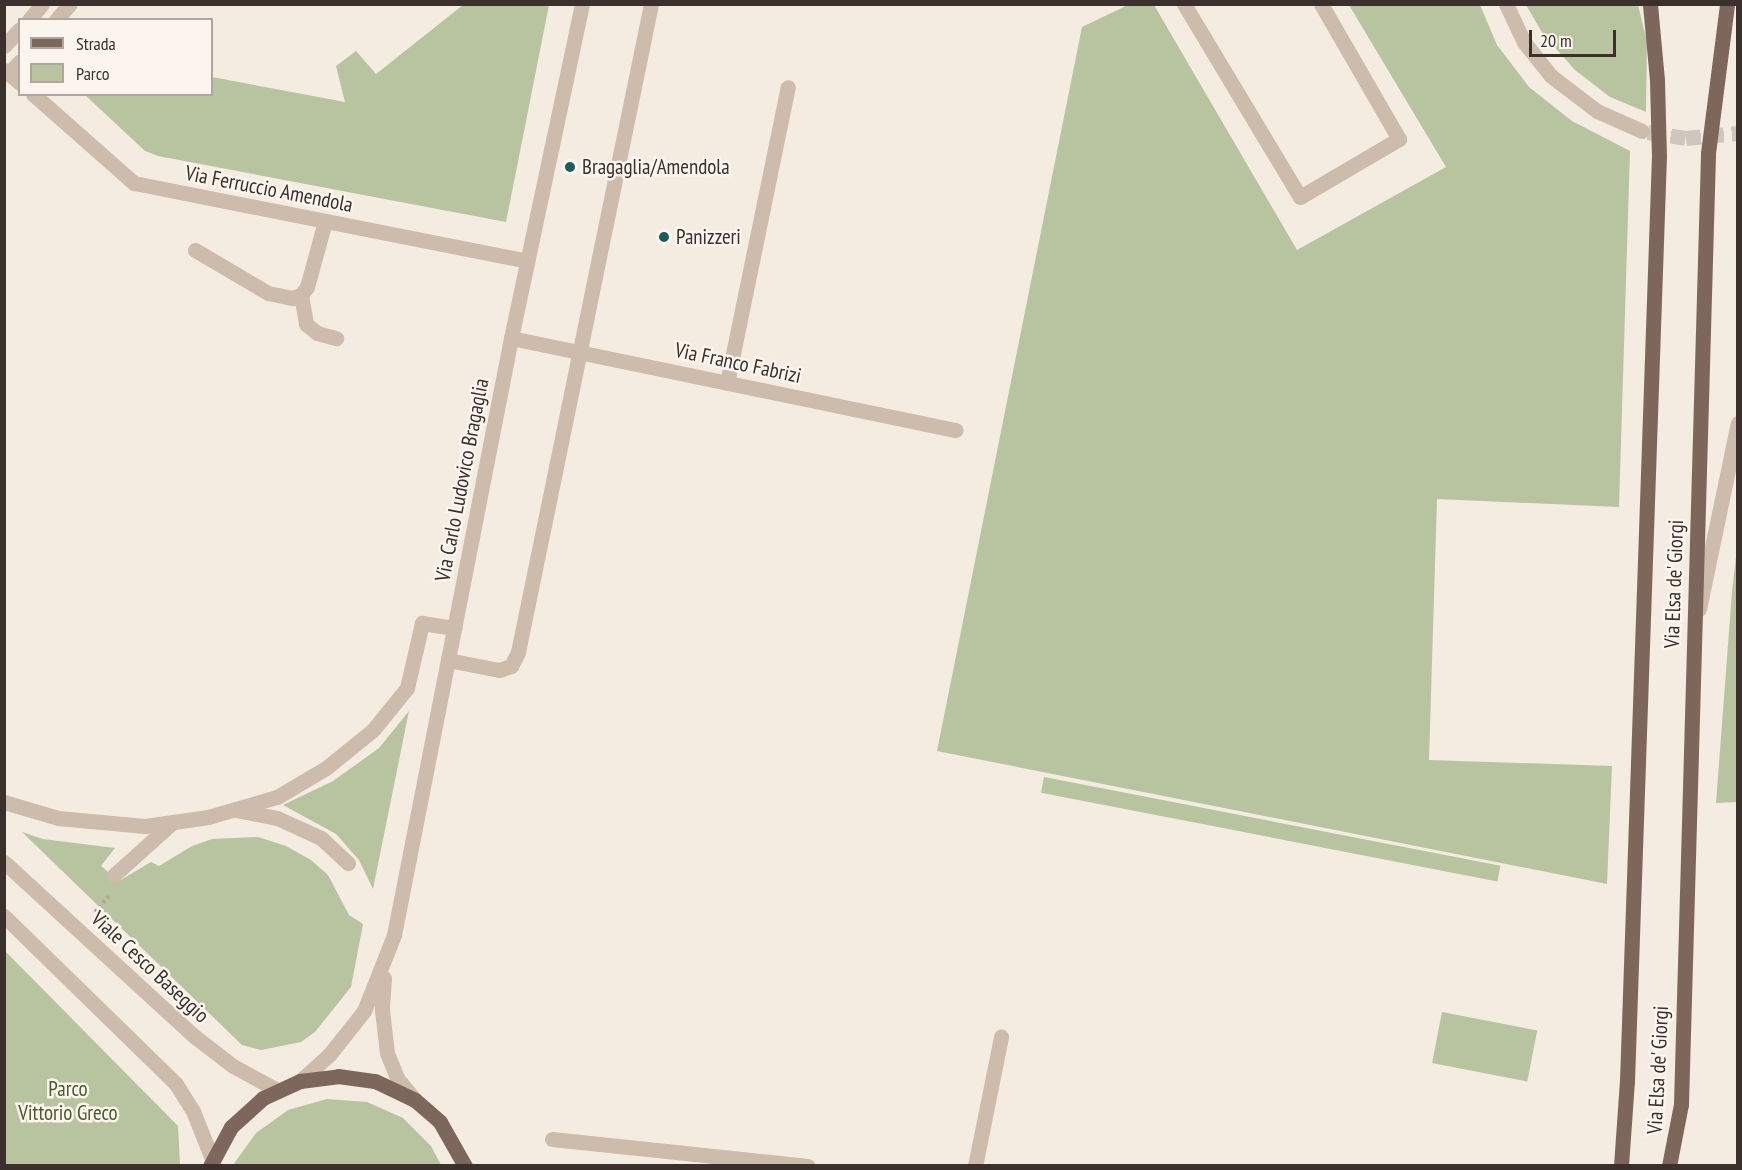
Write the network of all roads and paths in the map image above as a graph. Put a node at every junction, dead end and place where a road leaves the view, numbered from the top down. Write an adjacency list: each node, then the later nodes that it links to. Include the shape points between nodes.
1 (42, 4): 10 (street)
2 (70, 4): 11 (street)
3 (582, 4): 19 (street, Via Carlo Ludovico Bragaglia)
4 (651, 4): 23 (street)
5 (1184, 4): 6 (street, via 1300,197 1399,139)
6 (1321, 4)
7 (1506, 4): 16 (street, via 1524,42 1551,76 1597,111)
8 (1650, 4): 47 (main road, Via Elsa de' Giorgi, via 1658,81 1659,157)
9 (1727, 4): 28 (main road, Via Elsa de' Giorgi, via 1708,153)
10 (31, 18)
11 (58, 18)
12 (18, 32): 13 (street)
13 (4, 46)
14 (788, 87): 24 (street)
15 (35, 96): 17 (street, Via Ferruccio Amendola, via 134,183)
16 (1642, 131)
17 (325, 221): 19 (street, Via Ferruccio Amendola); 20 (street, via 313,271)
18 (195, 250): 20 (street, via 279,298)
19 (527, 261): 21 (street, Via Carlo Ludovico Bragaglia)
20 (301, 295): 22 (street, via 306,324 317,333)
21 (511, 338): 23 (street, Via Franco Fabrizi); 27 (street, Via Carlo Ludovico Bragaglia)
22 (336, 339)
23 (579, 352): 24 (street, Via Franco Fabrizi); 29 (street, via 518,652 511,666 499,670)
24 (727, 383): 26 (street, Via Franco Fabrizi)
25 (1737, 423): 28 (street)
26 (956, 430)
27 (454, 628): 29 (street, Via Carlo Ludovico Bragaglia); 31 (street, via 422,623 407,688 373,730 326,768 277,797)
28 (1694, 638): 48 (main road, Via Elsa de' Giorgi, via 1681,1104)
29 (448, 660): 37 (street, Via Carlo Ludovico Bragaglia)
30 (4, 802): 32 (street, via 58,818 145,826)
31 (233, 810): 32 (street); 34 (street, via 277,818 321,838)
32 (173, 822): 35 (street)
33 (4, 862): 40 (street, Viale Cesco Baseggio, via 194,1036 226,1061)
34 (348, 863)
35 (114, 875)
36 (4, 916): 43 (street, via 176,1084 193,1112)
37 (386, 963): 39 (street, Via Carlo Ludovico Bragaglia, via 357,1021 329,1055); 41 (street, Via Carlo Ludovico Bragaglia, via 382,1010 385,1044 397,1078)
38 (1001, 1037): 46 (street)
39 (300, 1081): 40 (main road); 41 (main road, via 359,1078)
40 (277, 1090): 43 (main road, via 249,1108 231,1126)
41 (415, 1100): 44 (main road, via 440,1122)
42 (552, 1139): 45 (street)
43 (211, 1162)
44 (465, 1166)
45 (808, 1166)
46 (975, 1166)
47 (1621, 1166)
48 (1669, 1166)

